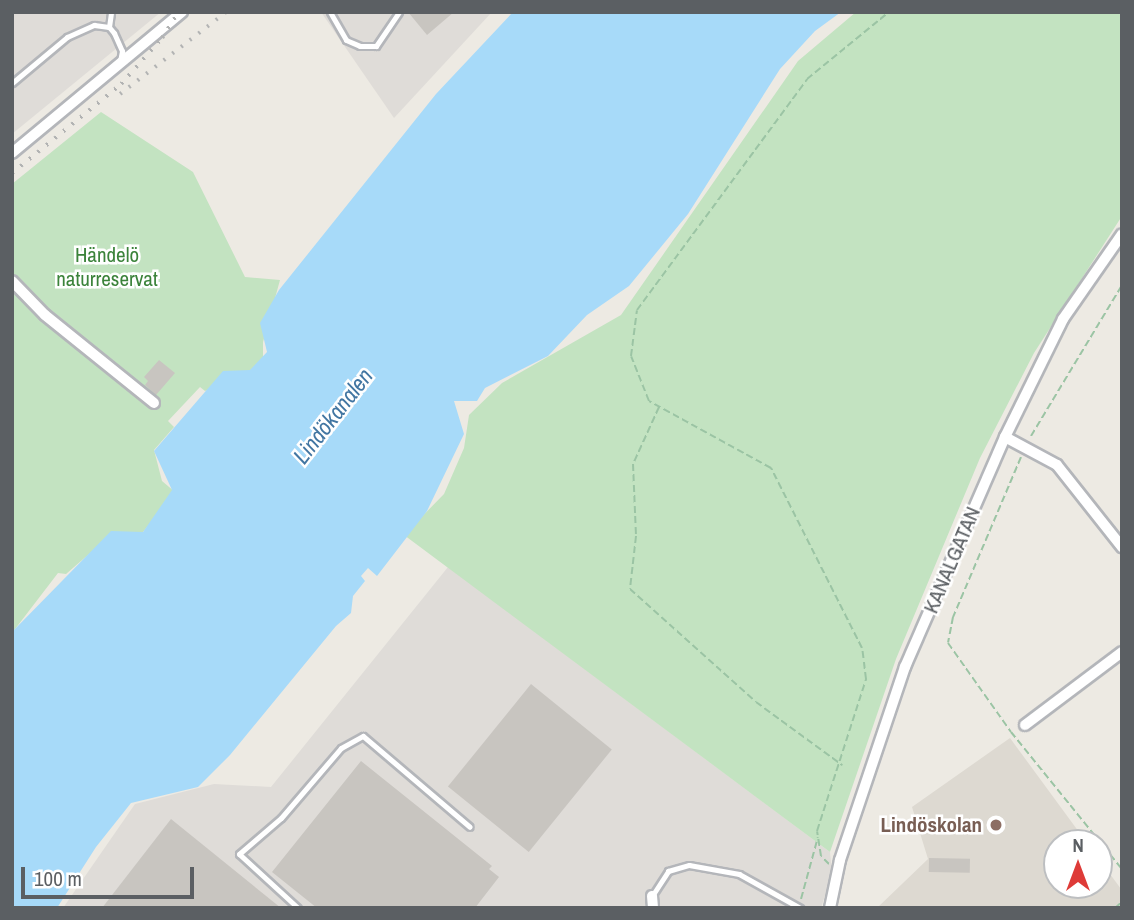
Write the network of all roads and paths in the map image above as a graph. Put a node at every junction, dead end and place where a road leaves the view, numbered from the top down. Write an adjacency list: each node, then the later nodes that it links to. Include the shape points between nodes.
1 (111, 12): 6 (lane)
2 (182, 12): 7 (street)
3 (330, 12): 4 (lane, via 346,40 360,47 376,46)
4 (399, 12)
5 (889, 12): 14 (path, via 807,79 637,310 631,356 649,401)
6 (109, 27): 7 (lane, via 122,51); 8 (lane, via 94,25 67,37)
7 (120, 63): 9 (street)
8 (12, 83)
9 (12, 153)
10 (1122, 234): 15 (street, KANALGATAN, via 1063,319)
11 (12, 281): 13 (street, via 45,315)
12 (1122, 285): 16 (path)
13 (154, 403)
14 (659, 407): 20 (path, via 771,468 862,648 866,679); 20 (path, via 633,464 636,536 630,589 756,702)
15 (1005, 437): 16 (street); 24 (street, KANALGATAN, via 905,667)
16 (1026, 448): 17 (street, via 1057,465); 23 (path, via 953,617 948,643 1011,732)
17 (1122, 547)
18 (1122, 652): 19 (street)
19 (1025, 725)
20 (842, 765): 22 (path)
21 (470, 827): 28 (lane, via 363,736 341,748 281,818 239,854)
22 (818, 837): 24 (path, via 821,856); 27 (path)
23 (1122, 869)
24 (837, 873): 29 (street, KANALGATAN)
25 (652, 902): 27 (lane, via 668,871 688,865 739,874)
26 (1122, 902): 30 (path)
27 (800, 907)
28 (298, 908)
29 (830, 908)
30 (1115, 908)

